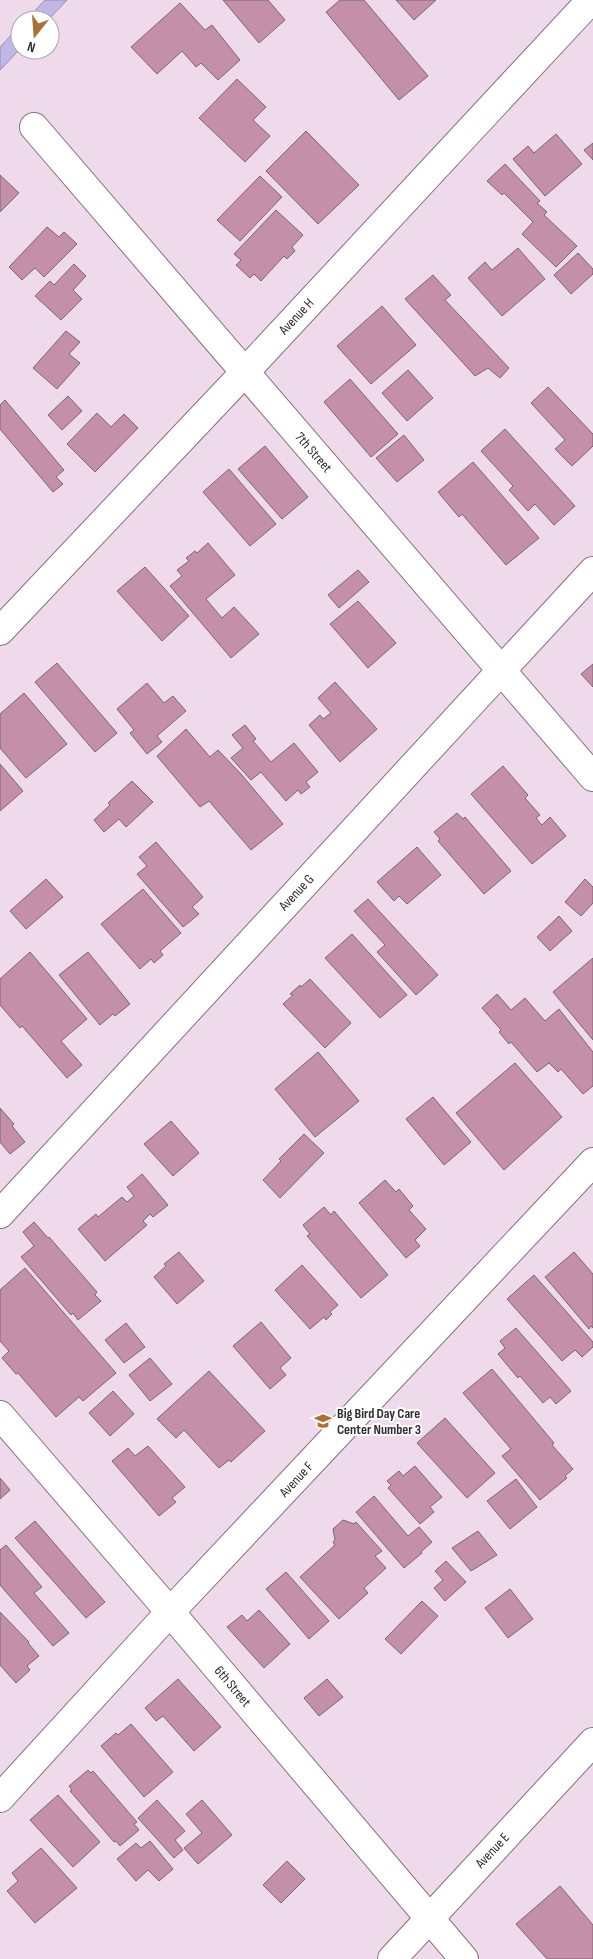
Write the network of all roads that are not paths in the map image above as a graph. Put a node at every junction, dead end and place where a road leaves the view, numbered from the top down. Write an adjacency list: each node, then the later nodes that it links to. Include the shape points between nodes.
1 (591, 0): 3 (street, Avenue H)
2 (34, 127): 3 (street, 7th Street)
3 (245, 372): 5 (street, Avenue H); 6 (street, 7th Street)
4 (593, 572): 6 (street, Avenue G)
5 (0, 631)
6 (501, 670): 7 (street, 7th Street); 9 (street, Avenue G)
7 (593, 777)
8 (593, 1162): 11 (street, Avenue F)
9 (0, 1214)
10 (0, 1415): 11 (street, 6th Street)
11 (170, 1612): 13 (street, Avenue F); 14 (street, 6th Street)
12 (593, 1742): 14 (street, Avenue E)
13 (0, 1798)
14 (429, 1918): 15 (street, Avenue E); 16 (street, 6th Street)
15 (392, 1959)
16 (464, 1959)

